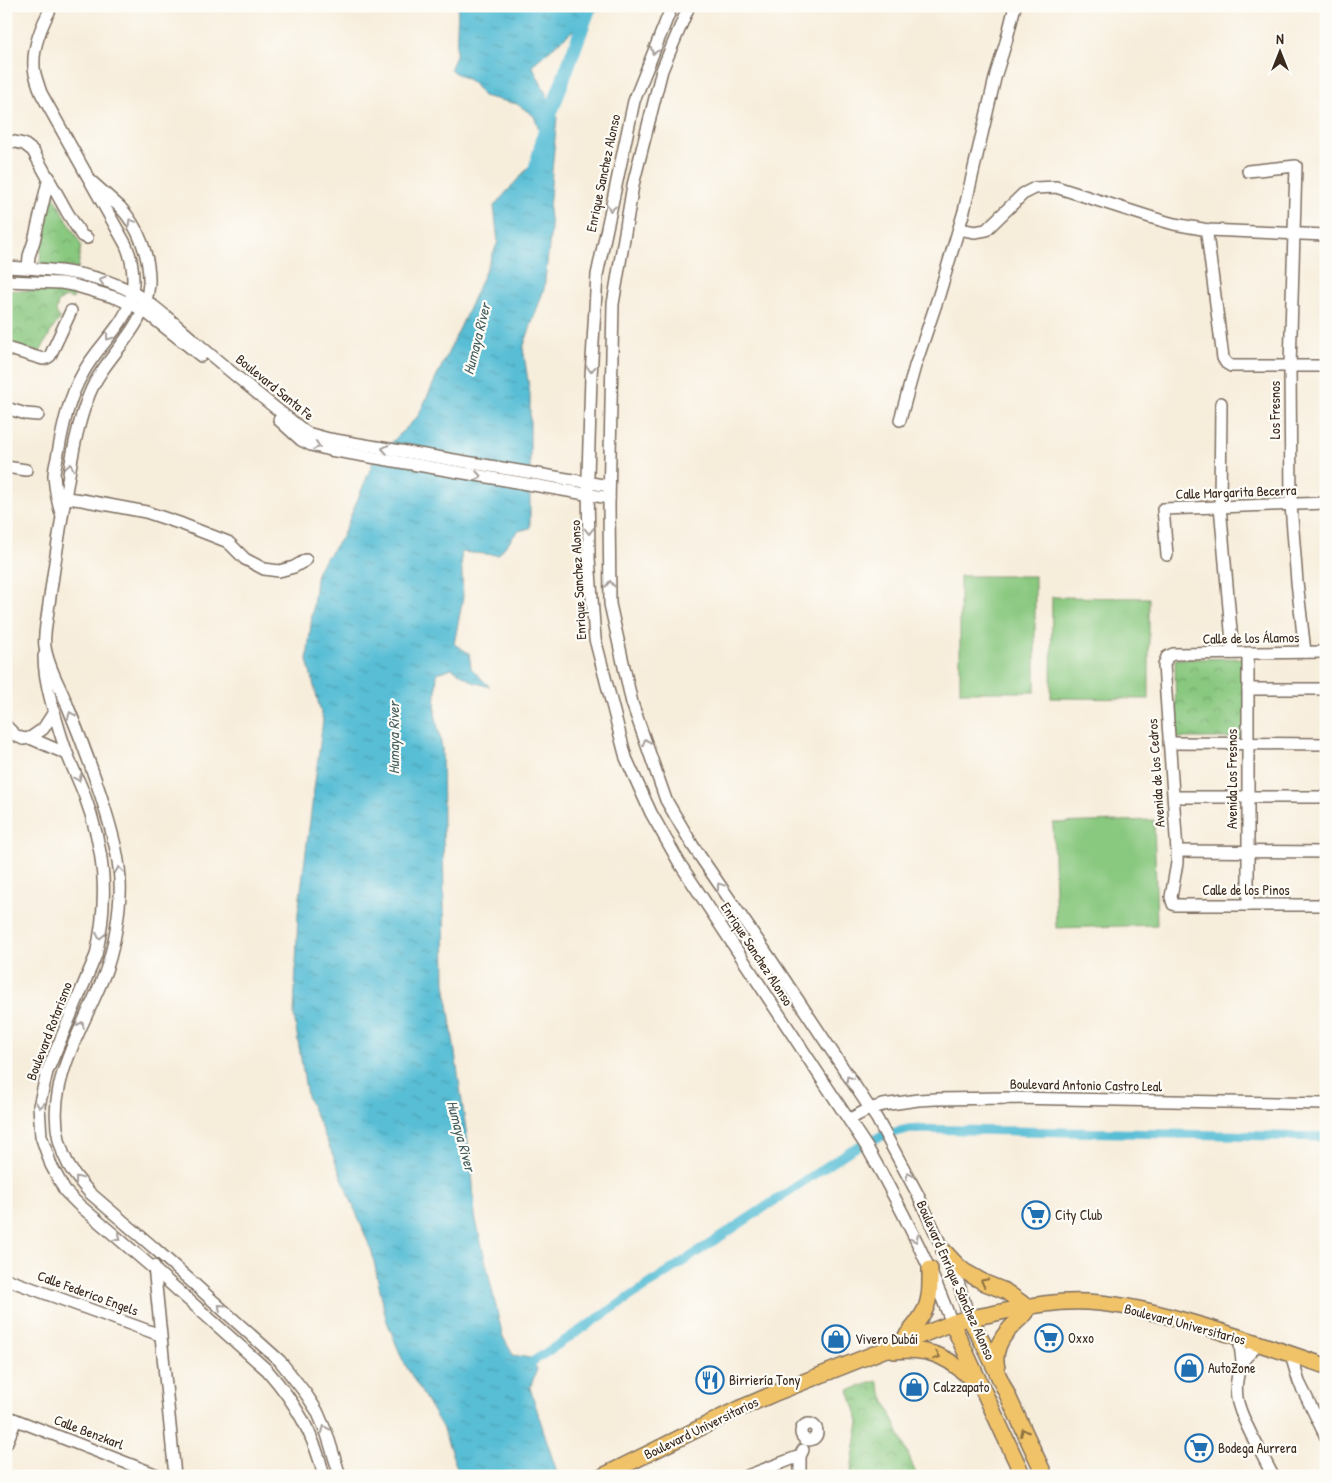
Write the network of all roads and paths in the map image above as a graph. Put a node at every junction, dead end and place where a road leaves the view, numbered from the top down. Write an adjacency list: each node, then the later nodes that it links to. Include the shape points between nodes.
1 (52, 6): 10 (street, via 37,37 35,72 41,93)
2 (672, 6): 5 (street, Enrique Sanchez Alonso, one-way to 5, via 634,101)
3 (689, 6): 6 (street, Enrique Sanchez Alonso, via 662,70)
4 (1015, 6): 11 (street)
5 (629, 123): 6 (street); 30 (street, Enrique Sanchez Alonso, one-way to 30, via 597,275)
6 (648, 127): 31 (street, Enrique Sanchez Alonso, via 633,185 613,304)
7 (6, 140): 9 (street, via 24,144 33,151)
8 (1248, 171): 13 (street, Los Fresnos, via 1296,166)
9 (49, 177): 15 (street, via 77,228); 17 (street, via 34,241 37,256)
10 (92, 182): 20 (street, via 130,254 133,278); 21 (street, one-way to 10, via 149,282 144,248 130,220)
11 (958, 229): 12 (street, via 986,230 1023,194 1046,186 1174,224); 29 (street)
12 (1208, 230): 13 (street); 24 (street, via 1226,363 1231,366)
13 (1294, 234): 14 (street); 24 (street, Los Fresnos)
14 (1326, 235)
15 (87, 238)
16 (6, 267): 17 (street, Boulevard Santa Fe)
17 (32, 268): 19 (street); 20 (street, Boulevard Santa Fe, one-way to 17, via 121,286 83,274)
18 (6, 281): 19 (street, Boulevard Santa Fe)
19 (36, 282): 20 (street, Boulevard Santa Fe, via 73,285 117,298)
20 (130, 298): 21 (street, Boulevard Santa Fe); 37 (street, one-way to 37, via 121,321 82,374 69,405 54,474)
21 (145, 305): 34 (street, Boulevard Santa Fe, via 307,433 432,462); 37 (street, one-way to 21, via 96,379 128,337)
22 (71, 310): 23 (street, via 47,358)
23 (6, 348)
24 (1290, 366): 25 (street); 40 (street, Los Fresnos)
25 (1326, 366)
26 (1221, 403): 41 (street)
27 (6, 408): 28 (street)
28 (38, 415)
29 (900, 420)
30 (589, 441): 31 (street); 34 (street, Enrique Sanchez Alonso)
31 (610, 441): 35 (street, Enrique Sanchez Alonso)
32 (6, 467): 33 (street)
33 (26, 470)
34 (580, 486): 35 (street, Boulevard Santa Fe); 36 (street, Enrique Sanchez Alonso)
35 (609, 486): 38 (street, Enrique Sanchez Alonso)
36 (588, 495): 38 (street); 70 (street, Enrique Sanchez Alonso, one-way to 70, via 595,639 626,758 680,864)
37 (61, 497): 43 (street, via 146,512 182,524 228,542 245,558 264,569 287,569); 44 (street, Boulevard Rotarismo, via 62,515)
38 (609, 498): 69 (street, Enrique Sanchez Alonso, one-way to 38, via 693,846 666,800 632,703 610,604)
39 (1326, 503): 40 (street, Calle Margarita Becerra)
40 (1291, 505): 41 (street, Calle Margarita Becerra); 45 (street, Los Fresnos)
41 (1220, 506): 42 (street, Calle Margarita Becerra, via 1163,509); 47 (street)
42 (1167, 555)
43 (306, 560)
44 (45, 647): 52 (street, Boulevard Rotarismo, via 46,682); 73 (street, one-way to 44, via 90,1193 70,1167 58,1140 56,1112 59,1088 71,1048 105,973 120,894 113,834 84,746)
45 (1305, 652): 46 (street, Calle de los Álamos); 48 (street, Calle de los Álamos)
46 (1326, 652)
47 (1233, 653): 48 (street, Calle de los Álamos); 49 (street, Calle de los Álamos)
48 (1248, 653): 50 (street, Avenida Los Fresnos)
49 (1177, 654): 55 (street, Avenida de los Cedros, via 1167,657 1164,665)
50 (1248, 689): 51 (street); 56 (street, Avenida Los Fresnos)
51 (1326, 689)
52 (54, 712): 54 (street, via 43,729); 58 (street, Boulevard Rotarismo)
53 (6, 726): 54 (street, via 15,735)
54 (30, 738): 58 (street)
55 (1169, 743): 56 (street); 59 (street, Avenida de los Cedros)
56 (1247, 744): 57 (street); 60 (street, Avenida Los Fresnos)
57 (1326, 744)
58 (68, 754): 75 (street, Boulevard Rotarismo, one-way to 75, via 99,842 104,899 96,955 47,1072 39,1106 41,1136 56,1177 65,1191)
59 (1174, 797): 60 (street); 62 (street, Avenida de los Cedros)
60 (1247, 797): 61 (street); 63 (street, Avenida Los Fresnos)
61 (1326, 797)
62 (1177, 851): 63 (street); 65 (street, Avenida de los Cedros)
63 (1247, 851): 64 (street); 66 (street, Avenida Los Fresnos)
64 (1326, 852)
65 (1171, 897): 66 (street, Calle de los Pinos, via 1175,905)
66 (1248, 905): 67 (street, Calle de los Pinos)
67 (1326, 905)
68 (1326, 1104): 69 (street, Boulevard Antonio Castro Leal, via 1008,1098 918,1100)
69 (869, 1109): 70 (street, Boulevard Antonio Castro Leal); 71 (street, Enrique Sanchez Alonso)
70 (853, 1124): 72 (street, Enrique Sanchez Alonso)
71 (888, 1140): 74 (street, Boulevard Enrique Sánchez Alonso, one-way to 71)
72 (868, 1149): 76 (street, Boulevard Enrique Sánchez Alonso, one-way to 76)
73 (152, 1247): 75 (street); 78 (street)
74 (944, 1251): 80 (main road, one-way to 74, via 1005,1291 964,1271); 81 (street, Boulevard Enrique Sánchez Alonso)
75 (154, 1269): 79 (street, Boulevard Rotarismo); 83 (street)
76 (930, 1269): 82 (street, Boulevard Enrique Sánchez Alonso); 85 (main road, via 927,1305)
77 (6, 1278): 83 (street, Calle Federico Engels)
78 (192, 1281): 79 (street); 102 (street, one-way to 78, via 317,1411 294,1378 280,1361)
79 (188, 1299): 101 (street, Boulevard Rotarismo, via 267,1370 288,1395 314,1442)
80 (1026, 1310): 81 (main road, Boulevard Universitarios, via 981,1316); 84 (main road, Boulevard Universitarios, via 1057,1302 1115,1305 1173,1318); 89 (main road, via 999,1344 996,1362)
81 (971, 1321): 82 (main road, Boulevard Universitarios); 89 (main road, Boulevard Enrique Sánchez Alonso)
82 (954, 1326): 85 (main road, Boulevard Universitarios); 90 (main road, Boulevard Enrique Sánchez Alonso)
83 (160, 1335): 100 (street)
84 (1248, 1344): 86 (main road, Boulevard Universitarios); 87 (main road, Boulevard Universitarios); 109 (street, via 1238,1372 1239,1408)
85 (895, 1348): 90 (main road, one-way to 90, via 924,1351 942,1357); 98 (main road, Boulevard Universitarios, via 736,1410)
86 (1293, 1362): 88 (main road, Boulevard Universitarios); 91 (street)
87 (1326, 1366)
88 (1326, 1373)
89 (1000, 1379): 108 (main road, Boulevard Enrique Sánchez Alonso, one-way to 89)
90 (984, 1390): 107 (main road, Boulevard Enrique Sánchez Alonso)
91 (1313, 1412): 92 (street); 94 (street)
92 (1326, 1417)
93 (11, 1418): 96 (street); 99 (street, Calle Benzkarl)
94 (1326, 1437)
95 (808, 1440): 97 (street)
96 (6, 1444)
97 (800, 1456): 105 (street); 106 (street)
98 (626, 1466): 103 (main road); 104 (main road)
99 (160, 1476)
100 (175, 1476)
101 (324, 1476)
102 (340, 1476)
103 (603, 1476)
104 (609, 1476)
105 (747, 1476)
106 (800, 1476)
107 (1023, 1476)
108 (1045, 1476)
109 (1273, 1476)

